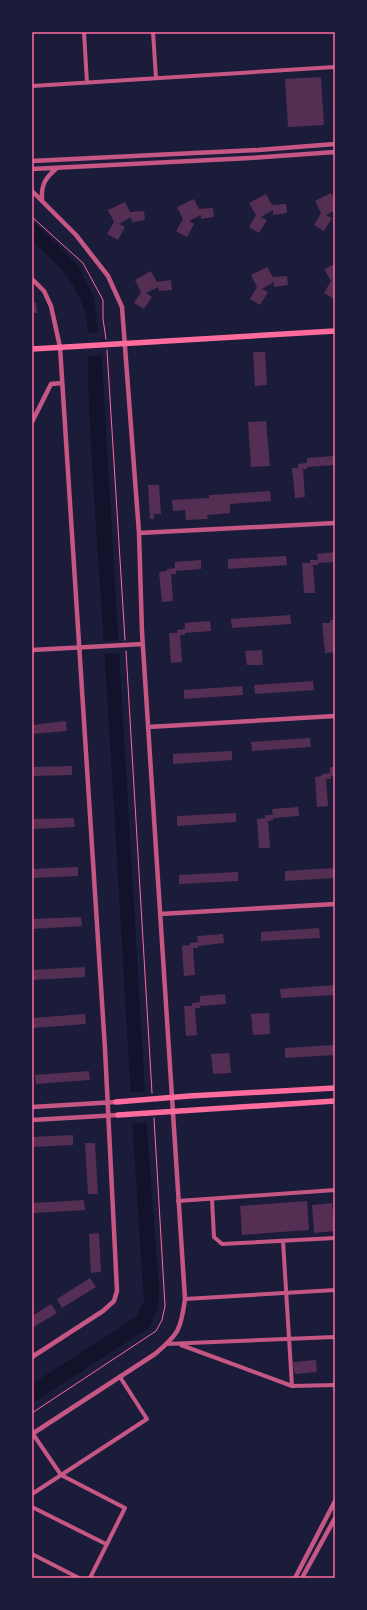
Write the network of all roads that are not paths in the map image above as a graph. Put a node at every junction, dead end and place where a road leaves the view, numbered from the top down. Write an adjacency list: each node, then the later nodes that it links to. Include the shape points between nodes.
1 (84, 32): 5 (street)
2 (153, 32): 4 (street)
3 (335, 67): 4 (street)
4 (156, 78): 5 (street)
5 (87, 83): 6 (street)
6 (32, 86)
7 (335, 144): 9 (street, via 237,152)
8 (335, 152): 10 (street)
9 (32, 161)
10 (57, 167): 11 (street); 13 (street, via 42,184)
11 (32, 169)
12 (32, 191): 13 (street)
13 (42, 200): 16 (street, via 76,235 108,276 122,307)
14 (32, 279): 17 (street, via 44,292 51,306)
15 (335, 331): 16 (main road)
16 (125, 343): 17 (main road); 22 (street)
17 (60, 347): 18 (main road); 19 (street)
18 (32, 349)
19 (62, 383): 20 (street, via 51,384); 24 (street)
20 (32, 422)
21 (335, 523): 22 (street)
22 (139, 533): 23 (street)
23 (143, 644): 24 (street); 27 (street)
24 (78, 648): 25 (street); 33 (street)
25 (32, 650)
26 (335, 716): 27 (street)
27 (148, 727): 29 (street)
28 (335, 904): 29 (street)
29 (160, 914): 31 (street)
30 (335, 1088): 31 (main road)
31 (171, 1097): 34 (main road); 36 (street)
32 (335, 1101): 36 (main road)
33 (108, 1102): 34 (street); 35 (street); 38 (street)
34 (116, 1102)
35 (32, 1107)
36 (172, 1111): 37 (main road); 42 (street)
37 (118, 1115): 38 (street)
38 (108, 1116): 39 (street); 52 (street, via 117,1291 114,1301 103,1311)
39 (32, 1120)
40 (335, 1190): 41 (street)
41 (212, 1199): 42 (street); 44 (street, via 214,1237 222,1244)
42 (178, 1201): 47 (street)
43 (335, 1238): 44 (street)
44 (283, 1241): 46 (street)
45 (335, 1290): 46 (street)
46 (286, 1293): 47 (street); 49 (street)
47 (185, 1299): 50 (street, via 178,1331)
48 (335, 1337): 49 (street)
49 (288, 1338): 51 (street); 55 (street)
50 (166, 1344): 51 (street); 53 (street)
51 (178, 1344): 55 (street)
52 (32, 1357)
53 (120, 1377): 56 (street); 57 (street, via 147,1418)
54 (335, 1385): 55 (street)
55 (292, 1386)
56 (32, 1434): 57 (street)
57 (61, 1475): 58 (street); 62 (street, via 125,1508)
58 (32, 1494)
59 (335, 1501): 66 (street)
60 (32, 1507): 62 (street)
61 (335, 1518): 67 (street)
62 (106, 1544): 65 (street)
63 (32, 1554): 64 (street)
64 (79, 1578)
65 (90, 1578)
66 (295, 1578)
67 (302, 1578)

